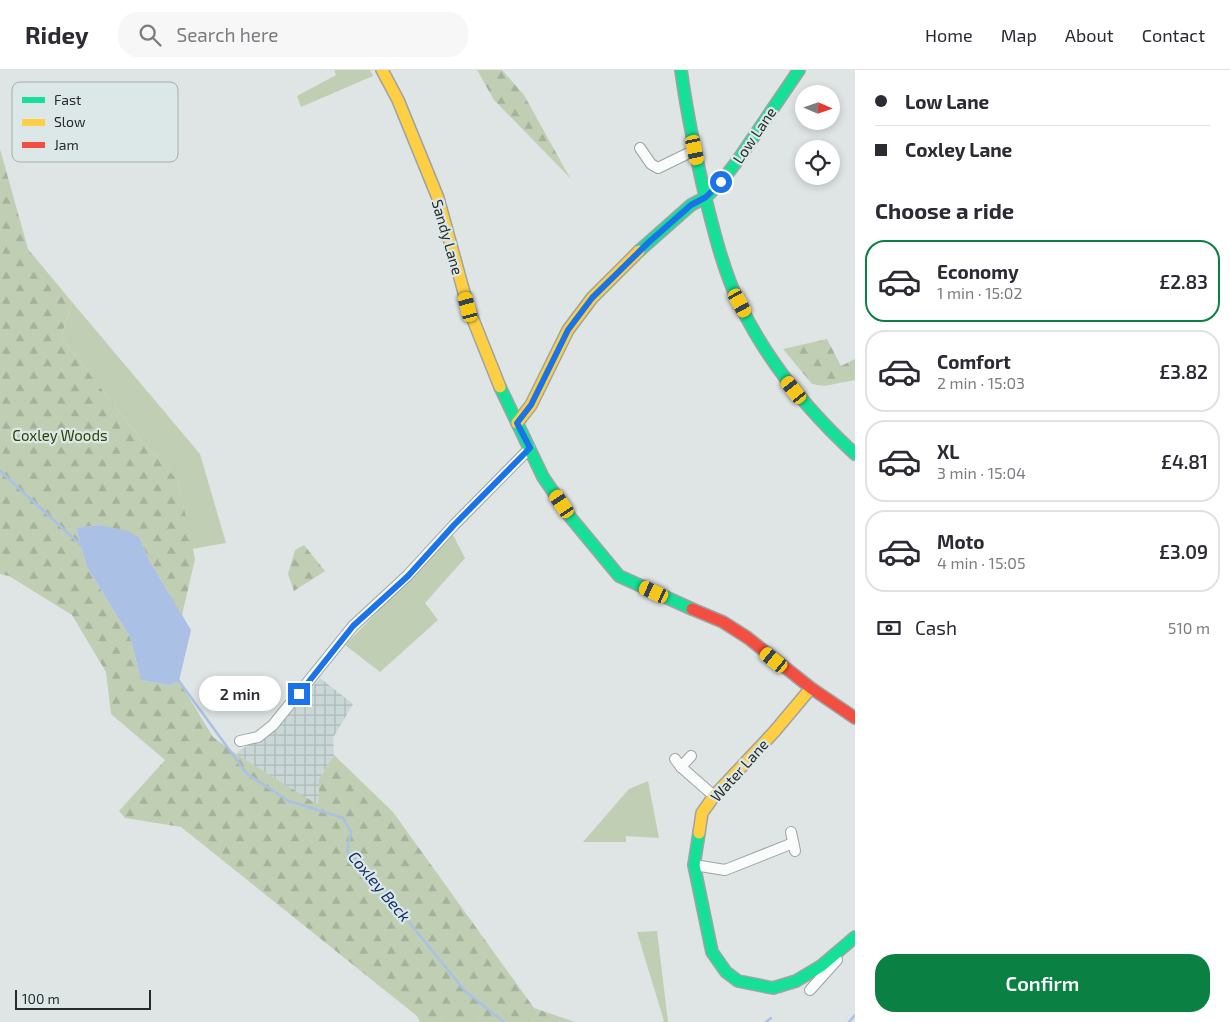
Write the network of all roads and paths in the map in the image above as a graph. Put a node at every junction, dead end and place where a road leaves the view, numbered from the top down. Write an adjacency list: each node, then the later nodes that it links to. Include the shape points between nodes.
1 (382, 70): 7 (main road, Sandy Lane, via 398,100 438,198 468,307)
2 (681, 70): 5 (main road)
3 (799, 70): 6 (main road, Low Lane, via 738,160)
4 (640, 148): 5 (street, via 650,164 658,168)
5 (695, 150): 6 (main road)
6 (706, 197): 7 (main road, Low Lane, via 691,205 592,298 568,330 531,405); 9 (main road, via 725,268 766,351 807,406)
7 (517, 423): 8 (main road, Sandy Lane)
8 (530, 448): 10 (main road, Sandy Lane, via 543,477 571,518 619,576 723,622); 12 (street, via 408,576 353,626 273,726 258,738)
9 (855, 454)
10 (811, 688): 11 (main road, Sandy Lane); 14 (main road, Water Lane)
11 (855, 718)
12 (240, 741)
13 (691, 756): 14 (street, via 678,763)
14 (714, 796): 16 (main road, Water Lane, via 702,813)
15 (793, 842): 16 (street, via 725,870)
16 (694, 865): 18 (main road, Water Lane, via 712,952 726,972 738,981 773,988 796,981)
17 (855, 938): 18 (main road, Water Lane)
18 (837, 953): 19 (street, via 839,958)
19 (810, 990)

